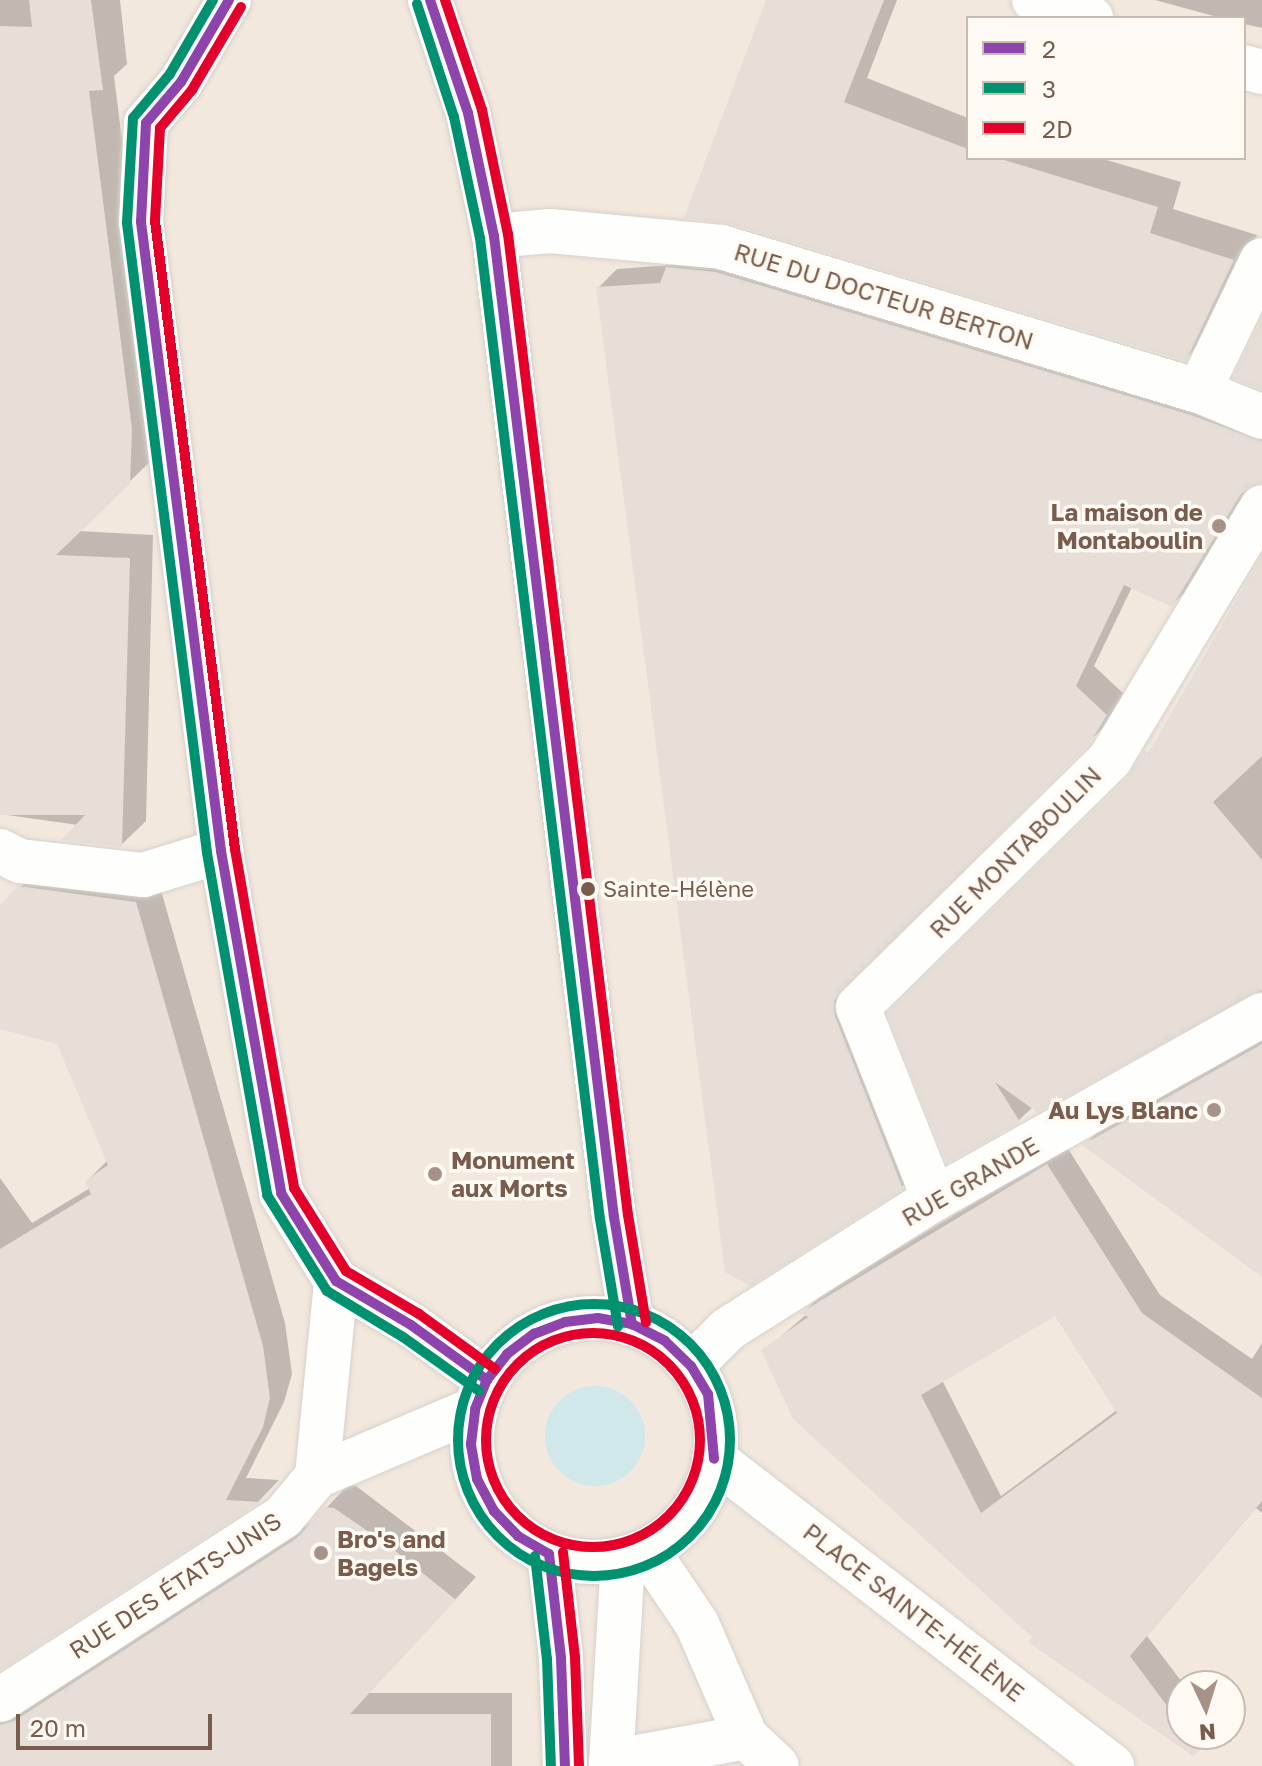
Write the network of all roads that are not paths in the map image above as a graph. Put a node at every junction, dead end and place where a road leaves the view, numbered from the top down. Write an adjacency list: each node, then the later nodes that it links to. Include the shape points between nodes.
1 (229, 0): 11 (street, via 181,82 146,123 141,222)
2 (430, 0): 5 (street, via 468,113)
3 (1034, 0): 4 (street)
4 (1085, 16)
5 (494, 236): 7 (street, RUE DU DOCTEUR BERTON, via 550,231 721,247); 15 (street, via 614,1217)
6 (1262, 260): 7 (street)
7 (1199, 391): 8 (street, RUE DU DOCTEUR BERTON)
8 (1262, 417)
9 (1262, 507): 13 (street, RUE MONTABOULIN, via 1110,759 858,1007)
10 (0, 851): 11 (street, via 20,861 143,875)
11 (221, 851): 14 (street, via 281,1193)
12 (1262, 1015): 13 (street, RUE GRANDE)
13 (934, 1199): 16 (street, RUE GRANDE, via 728,1329)
14 (336, 1281): 17 (street, via 411,1325); 19 (street)
15 (632, 1324): 16 (street, via 665,1341); 17 (street, via 598,1318 565,1322 534,1334 507,1354)
16 (691, 1366): 18 (street, via 708,1394)
17 (481, 1394): 19 (street, RUE DES ÉTATS-UNIS); 20 (street, via 471,1444 477,1479 494,1511 518,1536)
18 (714, 1459): 21 (street, via 692,1513); 27 (street, PLACE SAINTE-HÉLÈNE)
19 (317, 1476): 22 (street, RUE DES ÉTATS-UNIS, via 283,1517)
20 (549, 1554): 21 (street, via 585,1561); 25 (street, via 561,1658)
21 (635, 1554): 23 (street, via 697,1624); 24 (street)
22 (0, 1700)
23 (746, 1737): 24 (street); 26 (street)
24 (611, 1764)
25 (565, 1766)
26 (777, 1766)
27 (1112, 1766)

